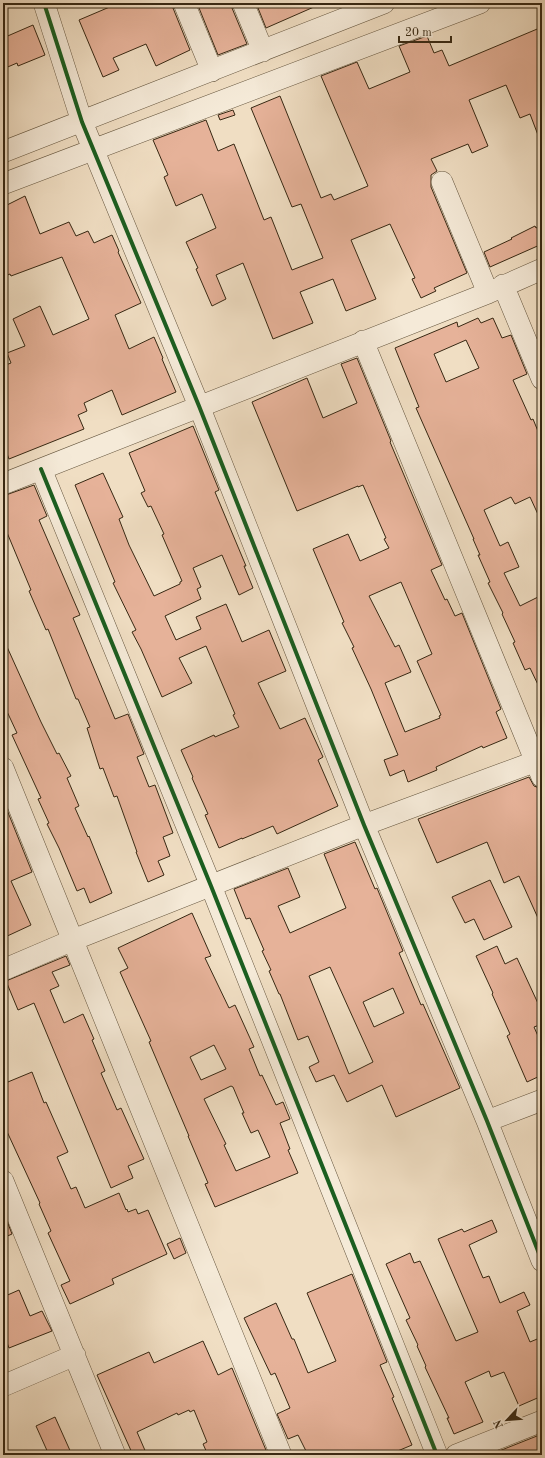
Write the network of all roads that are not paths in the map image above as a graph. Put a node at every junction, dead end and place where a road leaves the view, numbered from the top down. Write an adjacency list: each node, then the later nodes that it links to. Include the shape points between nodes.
1 (44, 3): 8 (street)
2 (184, 3): 7 (street)
3 (244, 3): 6 (street)
4 (384, 3): 6 (street)
5 (480, 3): 10 (street)
6 (263, 51): 7 (street)
7 (212, 71): 8 (street)
8 (82, 122): 9 (street); 10 (street)
9 (4, 147)
10 (94, 150): 12 (street); 17 (street)
11 (442, 182): 14 (street)
12 (3, 184)
13 (542, 269): 14 (street)
14 (495, 289): 15 (street); 16 (street)
15 (363, 341): 17 (street); 20 (street)
16 (542, 379)
17 (199, 406): 18 (street); 22 (street)
18 (41, 469): 19 (street); 23 (street)
19 (3, 484)
20 (540, 766): 22 (street)
21 (3, 768): 24 (street)
22 (364, 825): 23 (street); 27 (street)
23 (211, 886): 24 (street); 35 (street)
24 (74, 940): 25 (street); 34 (street)
25 (3, 970)
26 (542, 1100): 27 (street)
27 (487, 1121): 29 (street)
28 (3, 1181): 30 (street)
29 (542, 1261)
30 (75, 1355): 31 (street); 33 (street)
31 (3, 1386)
32 (542, 1421): 36 (street)
33 (115, 1455)
34 (281, 1455)
35 (437, 1455)
36 (456, 1455)

